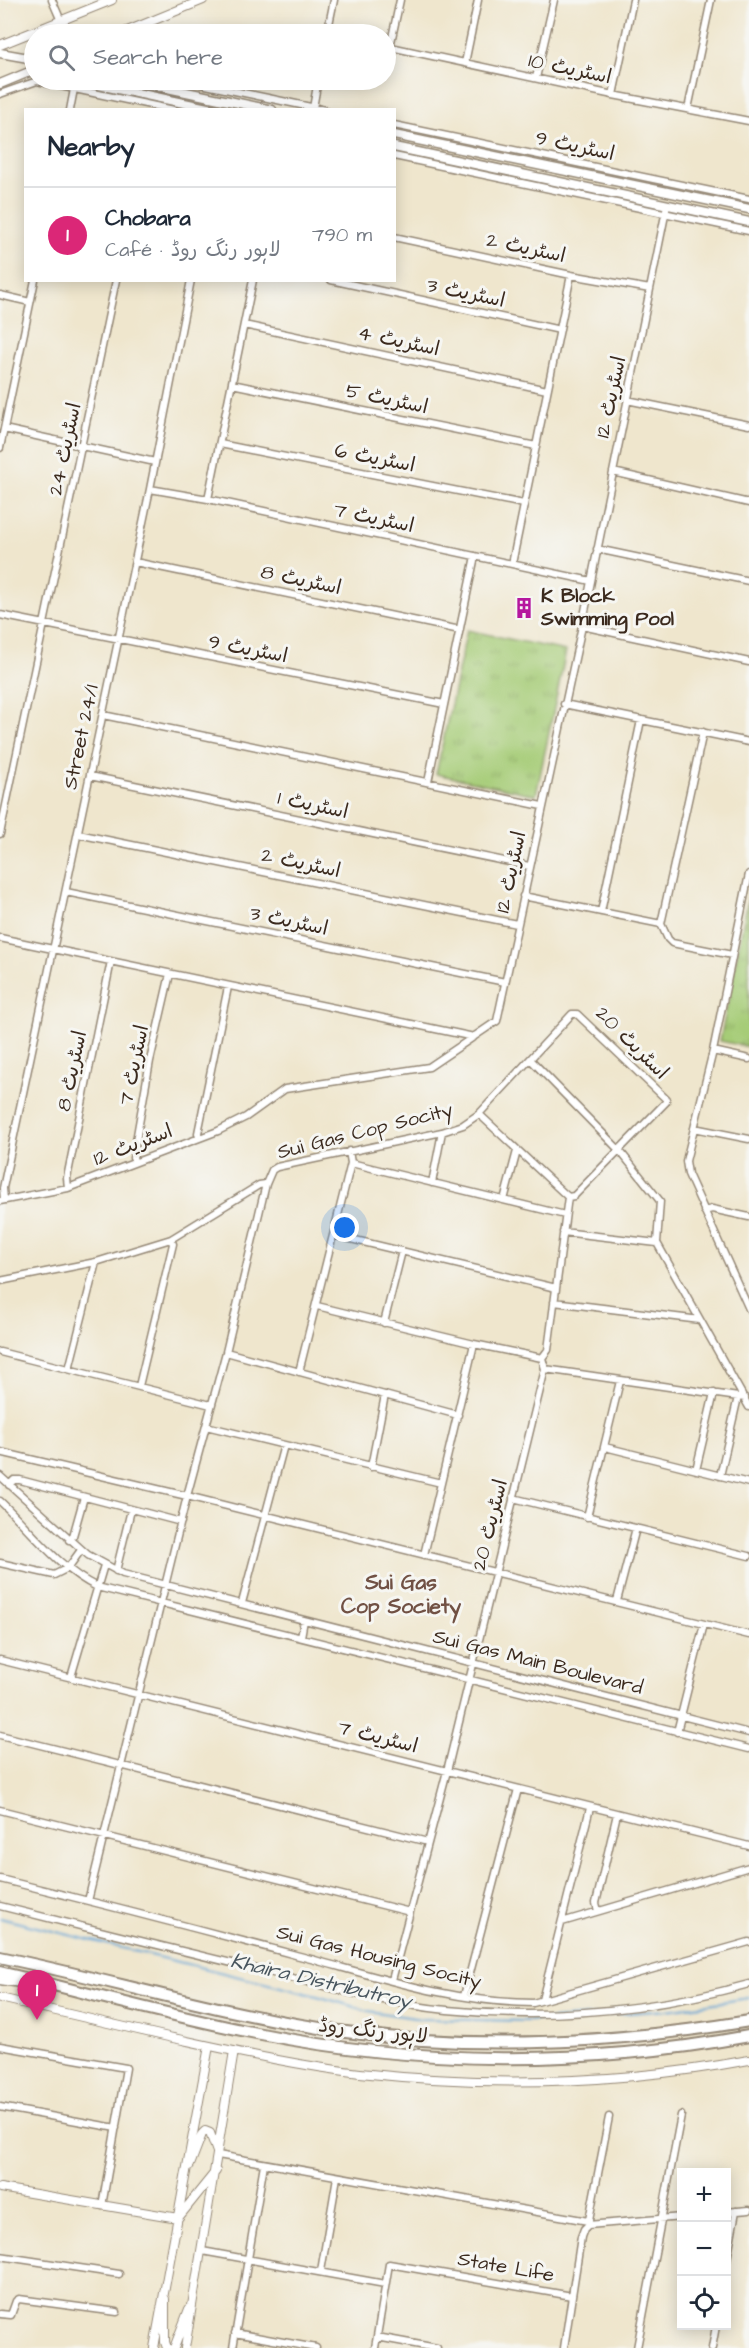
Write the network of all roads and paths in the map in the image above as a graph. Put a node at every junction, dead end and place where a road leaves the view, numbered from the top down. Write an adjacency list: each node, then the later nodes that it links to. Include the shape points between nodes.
1 (52, 0): 11 (street)
2 (112, 0): 10 (street)
3 (203, 0): 14 (street)
4 (334, 0): 15 (street)
5 (400, 0): 16 (street)
6 (478, 0): 22 (street)
7 (554, 0): 24 (street)
8 (633, 0): 34 (street)
9 (711, 0): 40 (street)
10 (98, 3): 11 (street)
11 (61, 21): 12 (street); 13 (main road)
12 (53, 24)
13 (59, 24)
14 (145, 24)
15 (330, 24)
16 (394, 24)
17 (24, 36): 18 (street)
18 (0, 45)
19 (396, 49): 22 (street, اسٹریٹ 10)
20 (0, 52): 21 (main road)
21 (24, 58)
22 (465, 63): 24 (street, اسٹریٹ 10)
23 (24, 76): 26 (main road)
24 (537, 78): 34 (street, اسٹریٹ 10)
25 (24, 83): 26 (street)
26 (4, 86): 33 (street)
27 (73, 90): 35 (street)
28 (97, 90): 36 (street)
29 (107, 90): 37 (main road)
30 (177, 90): 38 (main road)
31 (229, 90): 39 (street)
32 (316, 90): 39 (street)
33 (0, 94)
34 (613, 95): 40 (street, اسٹریٹ 10)
35 (70, 108)
36 (166, 108)
37 (206, 108)
38 (262, 108)
39 (313, 108)
40 (688, 109): 41 (street, اسٹریٹ 10)
41 (749, 121)
42 (396, 125): 46 (street, اسٹریٹ 9)
43 (396, 135): 48 (main road)
44 (396, 147): 47 (main road)
45 (396, 156): 47 (street)
46 (749, 199)
47 (666, 209): 49 (main road); 50 (street); 58 (street, اسٹریٹ 12)
48 (749, 209)
49 (749, 222)
50 (749, 231)
51 (396, 237): 52 (street, اسٹریٹ 2)
52 (571, 275): 58 (street, اسٹریٹ 2); 62 (street)
53 (35, 282): 60 (street)
54 (116, 282): 69 (street, اسٹریٹ 24)
55 (191, 282): 72 (street, Street 24/1)
56 (253, 282): 61 (street)
57 (340, 282): 62 (street, اسٹریٹ 3)
58 (650, 289): 65 (street, اسٹریٹ 12)
59 (0, 295): 60 (street)
60 (30, 302): 67 (street)
61 (244, 325): 63 (street); 64 (street, اسٹریٹ 4)
62 (560, 330): 64 (street)
63 (232, 384): 68 (street); 70 (street, اسٹریٹ 5)
64 (547, 390): 70 (street)
65 (627, 400): 66 (street); 73 (street, اسٹریٹ 12)
66 (749, 425)
67 (4, 429): 69 (street); 71 (street)
68 (220, 444): 75 (street); 77 (street, اسٹریٹ 6)
69 (84, 445): 72 (street); 85 (street, اسٹریٹ 24)
70 (536, 446): 77 (street)
71 (0, 448)
72 (155, 462): 74 (street, Street 24/1)
73 (613, 472): 76 (street); 78 (street, اسٹریٹ 12)
74 (150, 489): 75 (street, اسٹریٹ 7); 80 (street, Street 24/1)
75 (208, 499): 79 (street, اسٹریٹ 7)
76 (749, 503)
77 (524, 504): 81 (street)
78 (597, 549): 82 (street, اسٹریٹ 12); 83 (street)
79 (475, 556): 81 (street, اسٹریٹ 7); 87 (street)
80 (135, 562): 87 (street, اسٹریٹ 8); 88 (street, Street 24/1)
81 (512, 564): 82 (street, اسٹریٹ 7)
82 (591, 581): 86 (street, اسٹریٹ 12)
83 (749, 581)
84 (0, 615): 85 (street, اسٹریٹ 9)
85 (45, 625): 88 (street, اسٹریٹ 9); 99 (street)
86 (582, 626): 89 (street); 91 (street, اسٹریٹ 12)
87 (460, 630): 90 (street)
88 (118, 640): 90 (street, اسٹریٹ 9); 92 (street, Street 24/1)
89 (749, 662)
90 (444, 704): 97 (street)
91 (564, 704): 93 (street); 98 (street, اسٹریٹ 12)
92 (103, 715): 96 (street, Street 24/1); 97 (street)
93 (641, 720): 94 (street); 105 (street)
94 (703, 732): 95 (street); 107 (street)
95 (749, 742)
96 (90, 776): 100 (street, Street 24/1); 101 (street, اسٹریٹ 1)
97 (428, 782): 98 (street)
98 (542, 806): 101 (street, اسٹریٹ 12)
99 (0, 834)
100 (78, 834): 103 (street, Street 24/1); 106 (street, اسٹریٹ 2)
101 (529, 866): 104 (street, اسٹریٹ 12)
102 (749, 874): 110 (street)
103 (66, 892): 109 (street, Street 24/1); 113 (street, اسٹریٹ 3)
104 (523, 896): 105 (street); 106 (street, اسٹریٹ 12)
105 (600, 912): 107 (street)
106 (517, 924): 113 (street, اسٹریٹ 12)
107 (662, 924): 110 (street, via 672,943)
108 (0, 938): 109 (street)
109 (54, 950): 111 (street); 135 (street, Street 24/1)
110 (732, 955): 117 (street)
111 (111, 962): 112 (street); 132 (street, اسٹریٹ 8)
112 (170, 974): 114 (street); 128 (street, اسٹریٹ 7, via 141,1107)
113 (505, 982): 116 (street, اسٹریٹ 12, via 497,1021)
114 (228, 987): 116 (street); 123 (street)
115 (577, 1014): 119 (street, Sui Gas Cop Socity, via 572,1014); 127 (street, اسٹریٹ 20, via 666,1100)
116 (474, 1037): 123 (street, اسٹریٹ 12, via 429,1067 285,1089 234,1125)
117 (713, 1051): 118 (street); 121 (street)
118 (749, 1059)
119 (531, 1060): 120 (street, Sui Gas Cop Socity); 127 (street)
120 (479, 1114): 122 (street, Sui Gas Cop Socity); 126 (street)
121 (694, 1128): 124 (street); 136 (street, via 686,1166)
122 (442, 1132): 125 (street, Sui Gas Cop Socity); 130 (street)
123 (199, 1138): 128 (street, اسٹریٹ 12)
124 (749, 1139)
125 (349, 1151): 129 (street); 131 (street, Sui Gas Cop Socity, via 277,1167)
126 (518, 1151): 133 (street); 134 (street)
127 (620, 1151): 133 (street, اسٹریٹ 20, via 574,1196); 142 (street, via 660,1201)
128 (135, 1162): 132 (street, اسٹریٹ 12)
129 (351, 1162): 130 (street); 140 (street)
130 (432, 1183): 134 (street)
131 (266, 1184): 141 (street, Sui Gas Cop Socity); 155 (street)
132 (68, 1188): 135 (street, اسٹریٹ 12)
133 (568, 1197): 137 (street)
134 (504, 1200): 137 (street)
135 (2, 1201)
136 (704, 1211): 138 (street); 147 (street)
137 (565, 1215): 139 (street)
138 (749, 1216)
139 (563, 1232): 142 (street); 146 (street)
140 (334, 1235): 143 (street); 149 (street)
141 (171, 1239): 144 (street, Sui Gas Cop Socity); 161 (street)
142 (657, 1243): 151 (street)
143 (402, 1251): 146 (street); 152 (street)
144 (96, 1262): 145 (street, Sui Gas Cop Socity); 157 (street)
145 (0, 1281)
146 (556, 1288): 148 (street)
147 (747, 1299): 150 (street)
148 (554, 1302): 151 (street); 156 (street, via 548,1350)
149 (317, 1306): 152 (street); 159 (street)
150 (749, 1309)
151 (700, 1320): 164 (street)
152 (384, 1323): 153 (street)
153 (474, 1344): 156 (street); 167 (street)
154 (0, 1352): 157 (street)
155 (226, 1352): 159 (street); 165 (street)
156 (542, 1358): 158 (street, اسٹریٹ 20)
157 (69, 1369): 161 (street)
158 (545, 1369): 160 (street); 181 (street, اسٹریٹ 20)
159 (299, 1372): 163 (street)
160 (620, 1381): 162 (street); 170 (street)
161 (139, 1386): 165 (street)
162 (714, 1393): 164 (street); 173 (street)
163 (385, 1395): 167 (street); 172 (street)
164 (741, 1397): 166 (street); 175 (street)
165 (211, 1405): 168 (street)
166 (749, 1407)
167 (458, 1415): 176 (street)
168 (206, 1426): 169 (street); 179 (street)
169 (284, 1445): 172 (street); 184 (street)
170 (605, 1447): 173 (street); 185 (street)
171 (0, 1452): 179 (street)
172 (371, 1467): 176 (street)
173 (696, 1470): 175 (street)
174 (0, 1476): 178 (street, Sui Gas Main Boulevard)
175 (720, 1476): 177 (street)
176 (441, 1483): 190 (street)
177 (749, 1483)
178 (9, 1485): 180 (street, via 20,1480); 188 (street, Sui Gas Main Boulevard)
179 (187, 1496): 184 (street); 186 (street)
180 (84, 1497): 183 (street); 188 (street)
181 (513, 1498): 185 (street); 196 (street, اسٹریٹ 20)
182 (0, 1501): 194 (street, Sui Gas Main Boulevard)
183 (131, 1509): 186 (street); 195 (street)
184 (265, 1515): 190 (street); 201 (street)
185 (587, 1517): 187 (street)
186 (181, 1522): 197 (street)
187 (636, 1528): 191 (street); 199 (street)
188 (69, 1540): 189 (street, Sui Gas Main Boulevard)
189 (81, 1550): 193 (street, Sui Gas Main Boulevard); 194 (street)
190 (424, 1555): 196 (street)
191 (749, 1556)
192 (0, 1563): 194 (street, via 54,1575)
193 (104, 1565): 195 (street, Sui Gas Main Boulevard); 198 (street)
194 (68, 1568): 198 (street, Sui Gas Main Boulevard)
195 (116, 1571): 197 (street, Sui Gas Main Boulevard)
196 (496, 1572): 199 (street); 207 (street, اسٹریٹ 20)
197 (166, 1586): 200 (street); 201 (street, Sui Gas Main Boulevard)
198 (97, 1587): 200 (street, Sui Gas Main Boulevard); 208 (street)
199 (617, 1601): 203 (street)
200 (162, 1603): 205 (street, Sui Gas Main Boulevard); 210 (street)
201 (242, 1604): 202 (street, Sui Gas Main Boulevard)
202 (304, 1620): 205 (street); 207 (street, Sui Gas Main Boulevard)
203 (705, 1624): 204 (street); 211 (street)
204 (749, 1635)
205 (301, 1637): 209 (street, Sui Gas Main Boulevard)
206 (0, 1660): 208 (street, اسٹریٹ 7)
207 (473, 1662): 209 (street, اسٹریٹ 20); 211 (street, Sui Gas Main Boulevard)
208 (71, 1677): 210 (street, اسٹریٹ 7)
209 (469, 1680): 212 (street, Sui Gas Main Boulevard); 217 (street, اسٹریٹ 20)
210 (139, 1695): 216 (street); 217 (street, اسٹریٹ 7)
211 (681, 1716): 212 (street); 213 (street, Sui Gas Main Boulevard)
212 (677, 1732): 215 (street, Sui Gas Main Boulevard)
213 (749, 1733)
214 (0, 1735): 216 (street)
215 (749, 1749)
216 (121, 1765): 222 (street); 223 (street)
217 (447, 1771): 218 (street, اسٹریٹ 7); 223 (street, اسٹریٹ 20)
218 (518, 1790): 219 (street, اسٹریٹ 7); 239 (street)
219 (590, 1808): 221 (street, اسٹریٹ 7); 231 (street)
220 (0, 1810): 222 (street)
221 (617, 1814): 224 (street, اسٹریٹ 7); 229 (street, via 596,1903)
222 (104, 1835): 227 (street); 230 (street)
223 (428, 1842): 230 (street, اسٹریٹ 20)
224 (749, 1846)
225 (749, 1867): 229 (street)
226 (0, 1879): 227 (street, Sui Gas Housing Socity)
227 (88, 1901): 236 (street, Sui Gas Housing Socity)
228 (0, 1906): 237 (street, via 372,1998 447,2010 513,2014 600,2011 677,2001)
229 (598, 1911): 231 (street)
230 (410, 1912): 236 (street, اسٹریٹ 20)
231 (562, 1922): 241 (street)
232 (749, 1942): 241 (street, Sui Gas Housing Socity)
233 (0, 1955): 242 (highway, لاہور رنگ روڈ, via 253,2016 407,2038 536,2043 678,2033)
234 (0, 1972): 238 (highway, لاہور رنگ روڈ)
235 (0, 1980): 238 (main road)
236 (392, 1980): 239 (street, Sui Gas Housing Socity)
237 (749, 1984)
238 (69, 1989): 243 (highway, لاہور رنگ روڈ, via 256,2033 412,2054 582,2056)
239 (464, 1996): 241 (street, Sui Gas Housing Socity, via 498,2003)
240 (0, 1998): 245 (street)
241 (542, 2000)
242 (749, 2021)
243 (749, 2036)
244 (0, 2046): 251 (street, via 126,2068)
245 (208, 2046): 246 (street); 255 (street)
246 (234, 2051): 247 (street, via 360,2073 501,2081 632,2076); 252 (street)
247 (749, 2060)
248 (0, 2107): 251 (street)
249 (681, 2115): 264 (street)
250 (609, 2117): 265 (street, State Life)
251 (116, 2128): 258 (street)
252 (218, 2155): 253 (street); 254 (street); 255 (street, via 210,2133 205,2131)
253 (264, 2164): 256 (street); 269 (street)
254 (216, 2171): 263 (street); 267 (street)
255 (184, 2177): 263 (street)
256 (337, 2177): 265 (street); 270 (street)
257 (0, 2188): 258 (street)
258 (102, 2206): 263 (street)
259 (749, 2210): 260 (street)
260 (736, 2211): 261 (street); 266 (street)
261 (731, 2212)
262 (677, 2217): 264 (street)
263 (178, 2218): 273 (street)
264 (662, 2219): 265 (street); 290 (street)
265 (588, 2223): 274 (street, State Life, via 581,2237)
266 (731, 2238)
267 (202, 2251): 269 (street); 275 (street)
268 (0, 2256): 271 (street)
269 (247, 2259): 270 (street); 279 (street)
270 (321, 2271): 272 (street)
271 (119, 2274)
272 (385, 2284): 274 (street, State Life, via 388,2265 392,2263); 280 (street, State Life)
273 (164, 2292): 281 (street); 282 (street)
274 (572, 2296): 289 (street)
275 (193, 2302): 283 (street); 284 (street)
276 (117, 2312): 277 (street, via 19,2299 11,2315)
277 (0, 2314)
278 (715, 2330): 291 (street)
279 (235, 2333): 285 (street); 286 (street)
280 (377, 2337): 287 (street, State Life); 288 (street)
281 (154, 2348)
282 (167, 2348)
283 (174, 2348)
284 (185, 2348)
285 (232, 2348)
286 (316, 2348)
287 (375, 2348)
288 (437, 2348)
289 (564, 2348)
290 (637, 2348)
291 (712, 2348)

